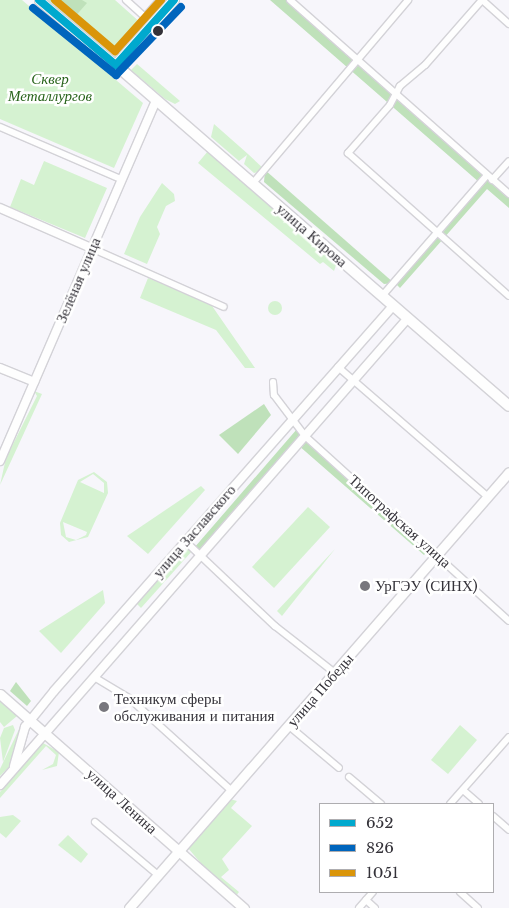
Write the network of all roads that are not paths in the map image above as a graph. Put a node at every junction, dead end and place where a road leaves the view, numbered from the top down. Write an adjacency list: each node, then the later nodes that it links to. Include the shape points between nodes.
1 (39, 0): 10 (main road)
2 (126, 0): 3 (street, via 145,17)
3 (160, 0)
4 (174, 0): 10 (main road)
5 (290, 0): 9 (street)
6 (408, 0): 9 (street)
7 (482, 0): 8 (street); 11 (street)
8 (509, 24)
9 (356, 60): 11 (street); 17 (street)
10 (116, 65): 12 (main road, улица Кирова)
11 (393, 95): 15 (street); 20 (street, via 390,105 348,152)
12 (156, 100): 16 (street, Зелёная улица); 17 (main road, улица Кирова)
13 (0, 127): 16 (street)
14 (509, 161): 15 (street)
15 (490, 178): 18 (street); 20 (street)
16 (121, 179): 21 (street, Зелёная улица)
17 (252, 183): 22 (main road, улица Кирова)
18 (509, 194)
19 (0, 208): 21 (street)
20 (436, 232): 22 (street); 23 (street)
21 (91, 248): 25 (street); 30 (street, Зелёная улица)
22 (382, 296): 24 (main road, улица Кирова)
23 (509, 296)
24 (394, 306): 26 (main road, улица Кирова); 27 (street, улица Заславского)
25 (224, 307)
26 (408, 318): 29 (street, улица Заславского); 32 (main road, улица Кирова)
27 (338, 367): 29 (street); 33 (street, улица Заславского)
28 (0, 368): 30 (street)
29 (353, 380): 34 (street, улица Заславского); 37 (street)
30 (34, 382): 35 (street, Зелёная улица)
31 (273, 382): 33 (street, Типографская улица, via 274,395)
32 (509, 406)
33 (295, 417): 34 (street, Типографская улица); 38 (street, улица Заславского)
34 (305, 436): 39 (street, Типографская улица); 40 (street, улица Заславского)
35 (0, 461)
36 (509, 472): 37 (main road, улица Победы)
37 (488, 497): 39 (main road, улица Победы)
38 (185, 541): 40 (street); 45 (street, улица Заславского)
39 (438, 553): 41 (street, Типографская улица, via 493,611); 42 (main road, улица Победы)
40 (202, 555): 42 (street, via 275,626); 43 (street, улица Заславского)
41 (509, 621)
42 (335, 673): 46 (main road, улица Победы)
43 (94, 677): 47 (street, улица Заславского); 54 (street, via 130,698)
44 (0, 694): 45 (main road, улица Ленина)
45 (31, 720): 47 (main road, улица Ленина); 49 (street, улица Заславского)
46 (289, 726): 50 (street); 54 (main road, улица Победы)
47 (44, 733): 49 (street, улица Заславского); 61 (main road, улица Ленина)
48 (509, 737): 53 (street)
49 (14, 768): 52 (street, улица Заславского)
50 (339, 768)
51 (349, 777): 55 (street)
52 (0, 784)
53 (463, 790): 56 (street); 57 (street)
54 (232, 791): 61 (main road, улица Победы)
55 (380, 803)
56 (451, 803)
57 (478, 803)
58 (494, 817): 60 (street)
59 (95, 822): 62 (street)
60 (509, 830)
61 (178, 852): 62 (main road, улица Победы); 67 (main road, улица Ленина)
62 (158, 875): 66 (main road, улица Победы)
63 (372, 893): 65 (street)
64 (461, 893): 70 (street)
65 (366, 900): 68 (street); 69 (street)
66 (129, 908)
67 (244, 908)
68 (359, 908)
69 (375, 908)
70 (478, 908)

